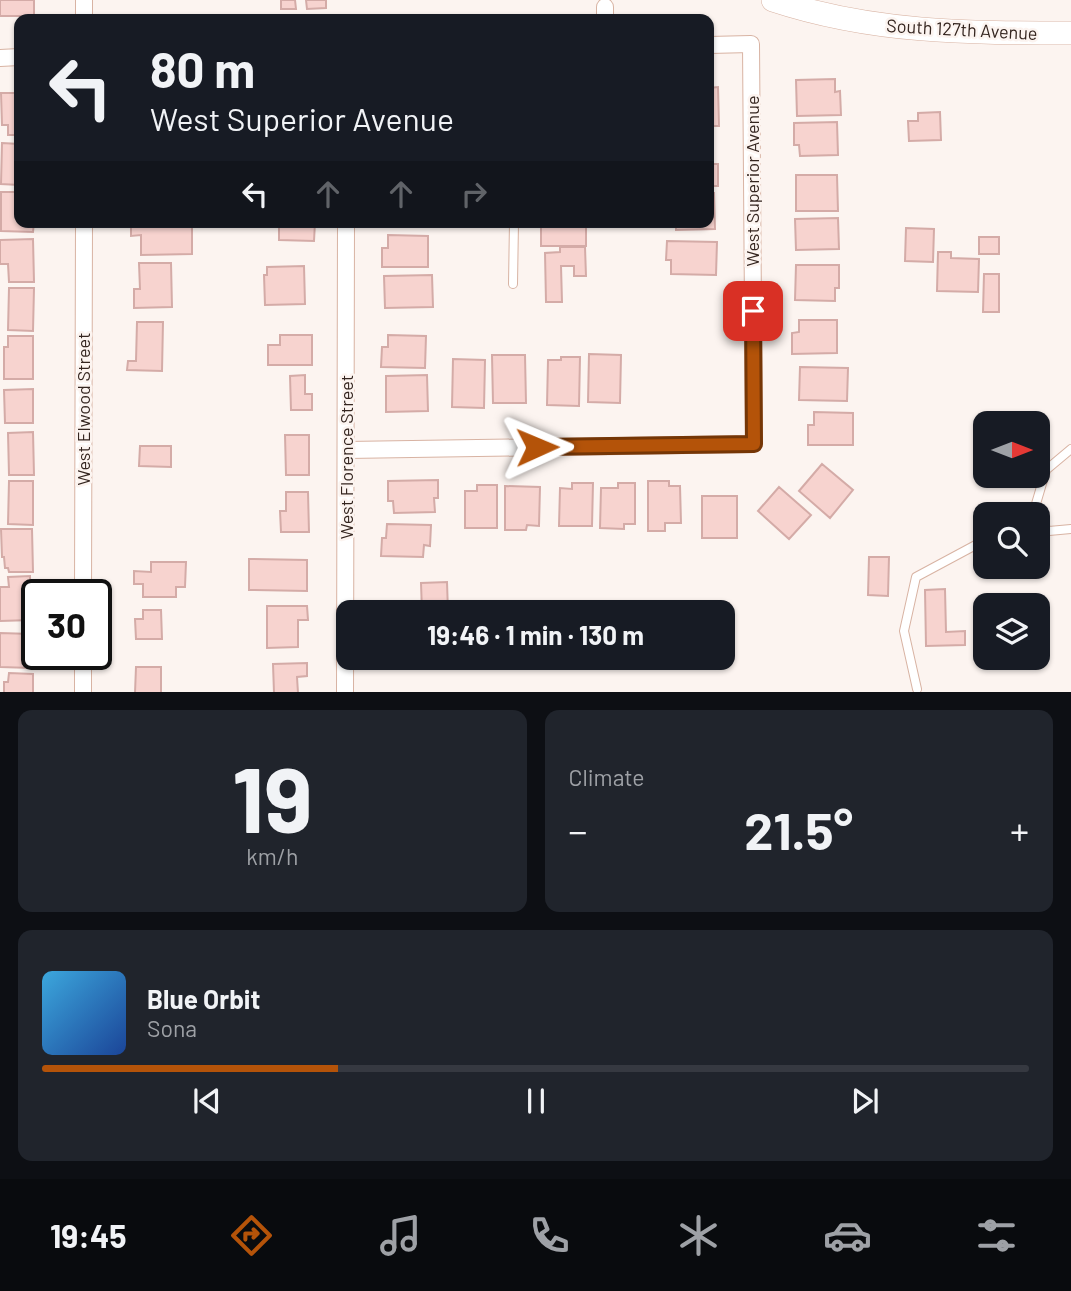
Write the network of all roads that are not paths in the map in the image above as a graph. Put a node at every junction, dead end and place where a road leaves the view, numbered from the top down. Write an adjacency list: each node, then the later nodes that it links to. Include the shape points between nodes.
1 (773, 0): 2 (street, South 127th Avenue, via 858,23 900,28)
2 (1071, 33)
3 (714, 45): 9 (street, West Superior Avenue, via 751,44 754,444)
4 (84, 228): 14 (street, West Elwood Street)
5 (346, 228): 9 (street, West Florence Street)
6 (514, 228): 7 (lane)
7 (513, 284)
8 (1071, 449): 10 (lane, via 1046,470)
9 (347, 450): 18 (street, West Florence Street)
10 (1037, 502)
11 (1071, 529): 12 (lane)
12 (1050, 531)
13 (973, 546): 16 (lane, via 916,577 904,631)
14 (83, 579)
15 (83, 670): 17 (street)
16 (917, 690)
17 (83, 692)
18 (345, 692)

